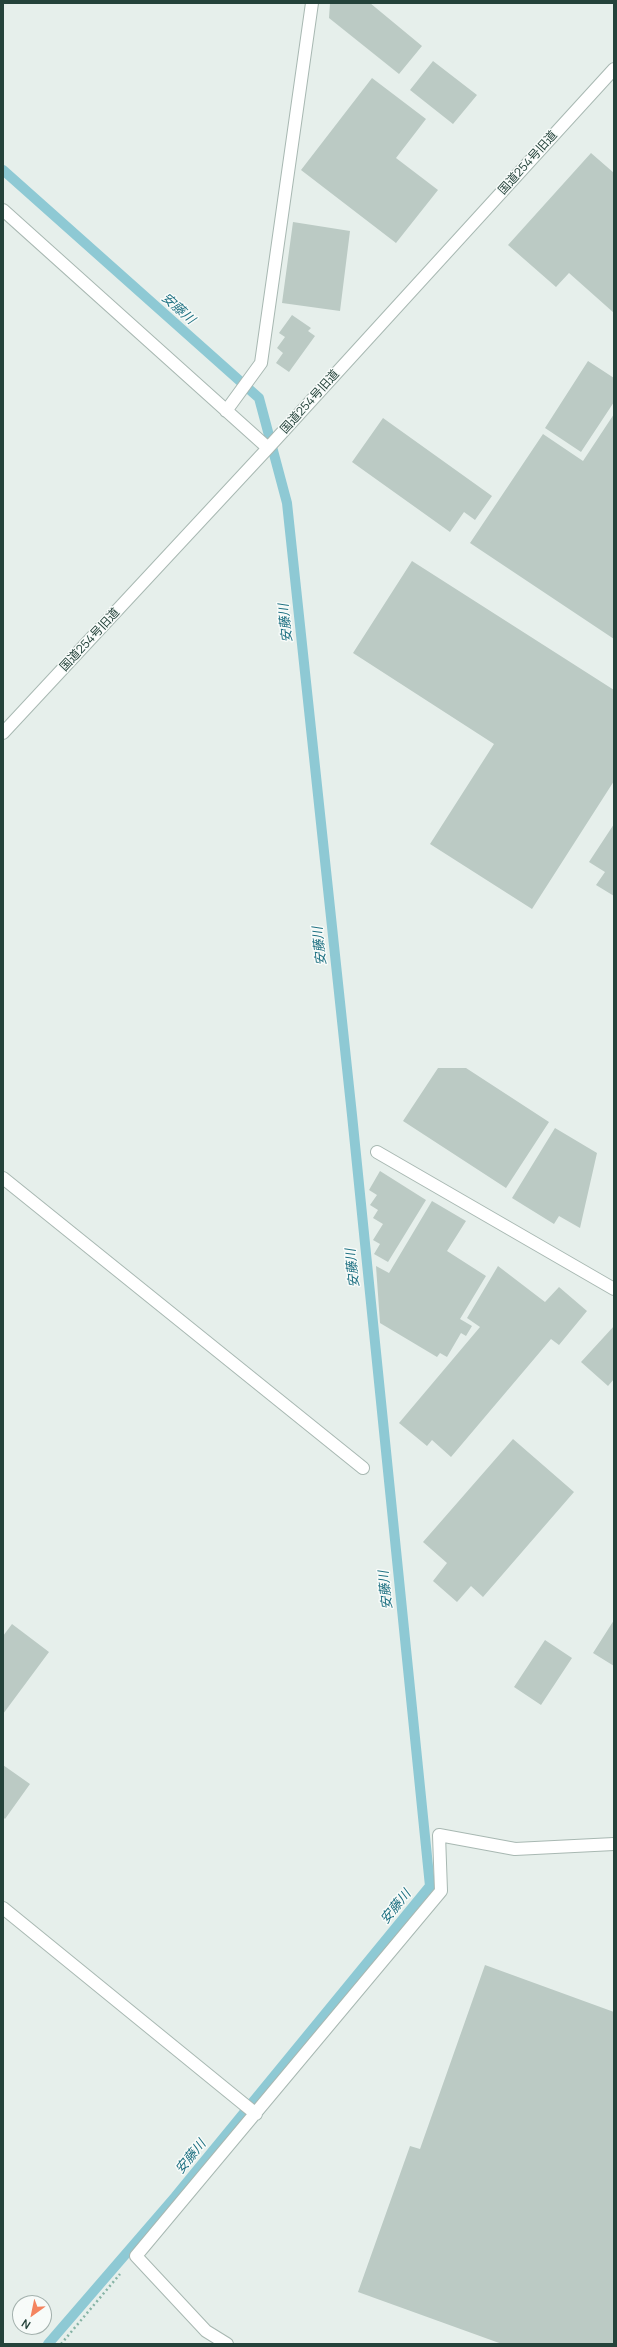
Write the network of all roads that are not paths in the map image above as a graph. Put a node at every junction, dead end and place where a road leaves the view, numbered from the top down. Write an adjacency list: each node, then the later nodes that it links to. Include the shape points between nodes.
1 (312, 3): 4 (street, via 261,363)
2 (614, 69): 5 (street, 国道254号旧道)
3 (3, 210): 4 (street)
4 (226, 411): 5 (street)
5 (268, 448): 6 (street, 国道254号旧道)
6 (3, 733)
7 (377, 1152): 9 (street)
8 (3, 1178): 10 (street)
9 (614, 1289)
10 (363, 1468)
11 (614, 1844): 13 (street, via 514,1849 439,1835 441,1891)
12 (3, 1908): 13 (street)
13 (256, 2114): 14 (street, via 136,2256 206,2332)
14 (227, 2344)

